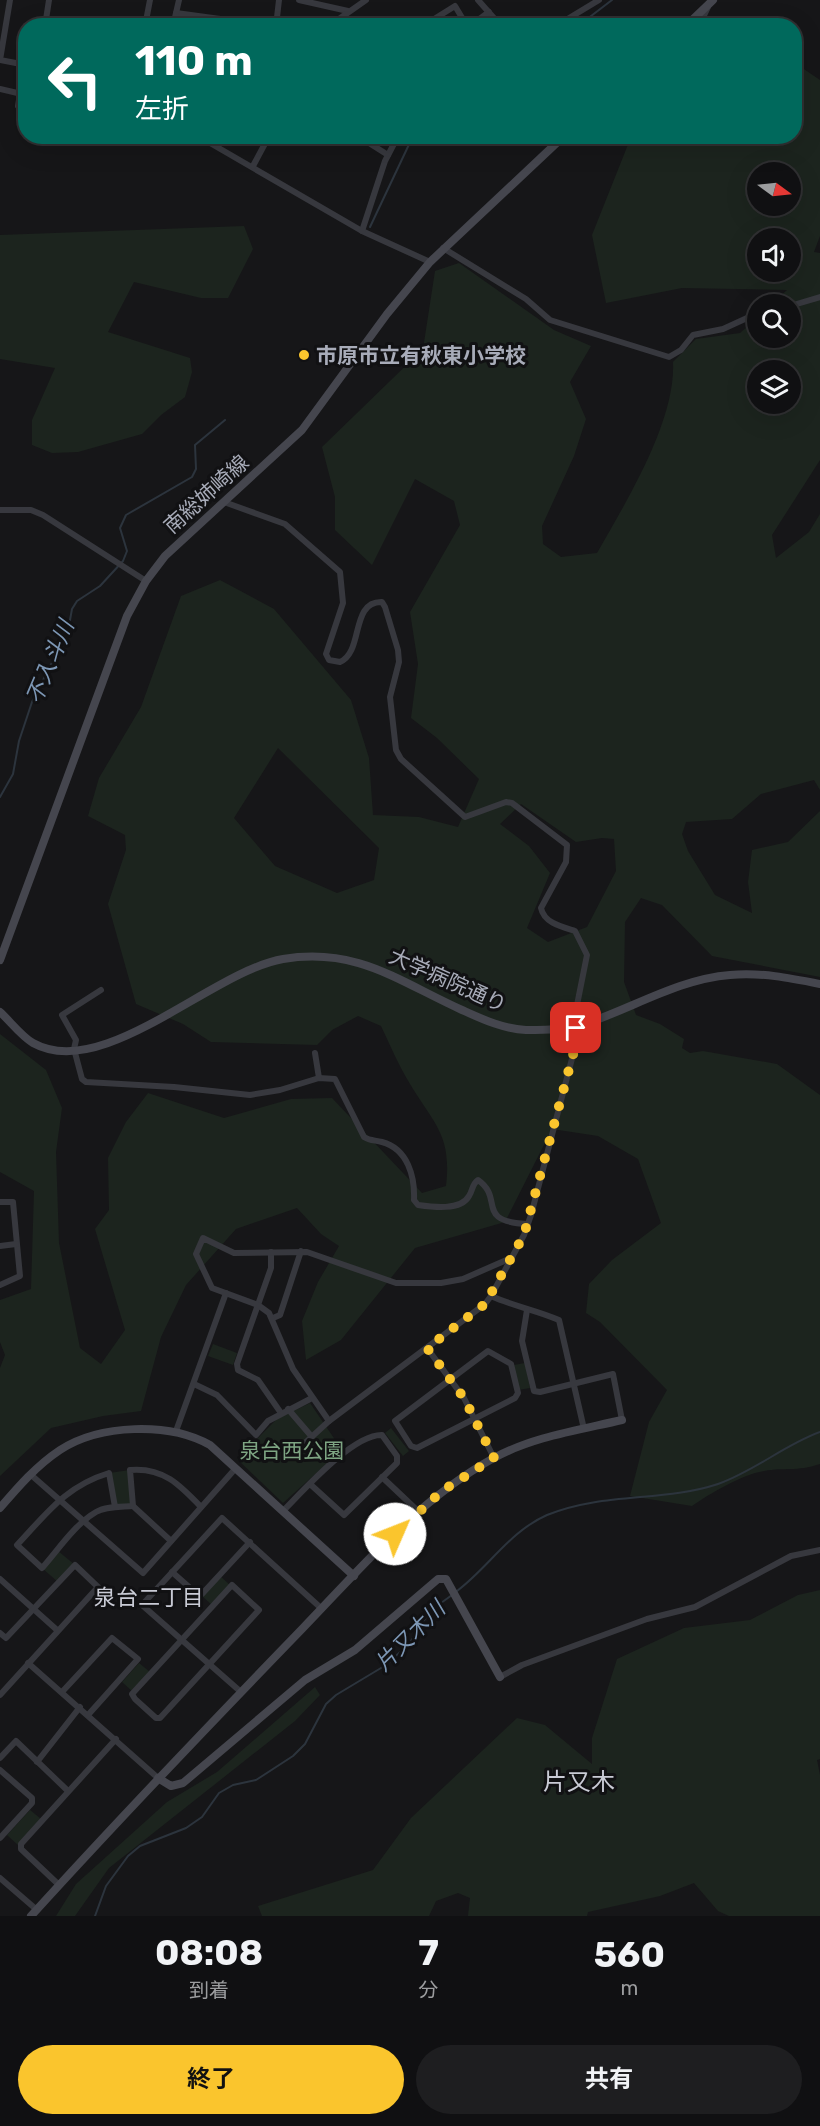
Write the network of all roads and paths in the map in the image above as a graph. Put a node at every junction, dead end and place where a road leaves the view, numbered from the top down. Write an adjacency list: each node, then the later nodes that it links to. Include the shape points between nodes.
1 (10, 0): 27 (street, via 0,60)
2 (49, 0): 14 (street)
3 (150, 0): 15 (street)
4 (179, 0): 13 (street)
5 (279, 0): 18 (street)
6 (299, 0): 11 (street)
7 (366, 0): 11 (street)
8 (478, 0): 12 (street)
9 (599, 0): 24 (street)
10 (711, 2): 25 (street); 26 (street)
11 (348, 11): 19 (street)
12 (489, 12): 22 (street); 23 (street)
13 (176, 13): 16 (street); 17 (street)
14 (46, 18)
15 (147, 18)
16 (174, 18)
17 (213, 18)
18 (277, 18)
19 (339, 18)
20 (436, 18): 21 (street, via 455,6)
21 (463, 18)
22 (480, 18)
23 (494, 18)
24 (569, 18)
25 (694, 18)
26 (703, 18)
27 (18, 63)
28 (0, 89): 29 (street)
29 (18, 94)
30 (213, 144): 36 (street)
31 (265, 144): 36 (street)
32 (371, 144): 35 (street)
33 (394, 144): 35 (street)
34 (556, 144): 38 (street, 南総姉崎線)
35 (388, 155): 37 (street)
36 (253, 166): 37 (street)
37 (362, 231): 39 (street)
38 (444, 249): 39 (street, 南総姉崎線); 42 (street, via 526,299 550,320 658,355 674,355 693,335 723,329)
39 (430, 262): 43 (street, 南総姉崎線, via 302,430)
40 (820, 297): 41 (street)
41 (801, 303)
42 (747, 318)
43 (224, 502): 45 (street, 南総姉崎線, via 165,556); 54 (street, bridge, via 285,524 340,572 343,603 326,654 329,660 340,662 348,656 366,607 382,602 398,650 390,697 396,750 401,759 465,817 512,803 567,844 566,862 541,908 549,921 575,931 587,955 577,1005 574,1051)
44 (0, 510): 45 (street, via 31,510 43,515)
45 (146, 581): 46 (street, 南総姉崎線, via 107,670)
46 (0, 960)
47 (820, 984): 50 (street, 大学病院通り, via 775,976 729,975 671,989 582,1025 525,1030 492,1024 384,970 342,957 282,959 245,970 138,1031 101,1047)
48 (101, 990): 50 (street, via 62,1015 76,1040)
49 (0, 1012): 50 (street, 大学病院通り, via 33,1042 56,1049)
50 (74, 1049): 52 (street, via 82,1079 90,1083 250,1095)
51 (315, 1053): 52 (street)
52 (319, 1078): 54 (street, via 335,1079 364,1137 385,1143 400,1154 411,1169 418,1205 461,1204 469,1198 478,1180 498,1219)
53 (0, 1202): 55 (street, via 14,1202)
54 (527, 1224): 59 (street)
55 (16, 1244): 56 (street); 60 (street, via 20,1276)
56 (0, 1246)
57 (301, 1251): 58 (street); 59 (street, via 404,1283 463,1279); 65 (street, via 280,1315)
58 (271, 1252): 61 (street, via 234,1253 203,1238 196,1254 212,1288); 63 (street, via 271,1268)
59 (511, 1258): 62 (street)
60 (0, 1285)
61 (226, 1293): 63 (street); 69 (street)
62 (491, 1296): 64 (street); 66 (street)
63 (258, 1305): 65 (street); 71 (street, via 238,1370 258,1380)
64 (527, 1310): 68 (street, via 559,1320); 68 (street, via 522,1341 534,1390 540,1392)
65 (273, 1318): 70 (street, via 288,1360)
66 (427, 1348): 67 (street); 74 (street)
67 (451, 1378): 72 (street); 72 (street, via 488,1351 510,1364 518,1394); 72 (street, via 395,1421 396,1425 411,1446 417,1448)
68 (573, 1383): 73 (street, via 613,1374); 75 (street)
69 (194, 1384): 71 (street, via 217,1395 256,1435 268,1421); 76 (street)
70 (312, 1398): 71 (street); 74 (street)
71 (285, 1411): 77 (street)
72 (475, 1418): 79 (street)
73 (622, 1420): 75 (street)
74 (329, 1421): 77 (street)
75 (584, 1429): 79 (street)
76 (177, 1431): 80 (street, via 210,1445); 81 (street, via 153,1428 83,1438)
77 (312, 1437): 78 (street)
78 (293, 1454)
79 (494, 1458): 90 (street, via 442,1491)
80 (235, 1469): 87 (street); 89 (street)
81 (30, 1474): 84 (street); 88 (street)
82 (382, 1477): 83 (street, via 344,1515); 83 (street, via 397,1456 382,1435 375,1435 348,1450); 90 (street)
83 (310, 1484): 89 (street)
84 (59, 1499): 86 (street, via 82,1483 109,1473); 91 (street); 91 (street, via 17,1545 42,1568)
85 (133, 1506): 86 (street); 87 (street, via 130,1470 138,1469 166,1475); 92 (street)
86 (115, 1507): 91 (street, via 96,1512)
87 (201, 1507): 92 (street)
88 (0, 1508)
89 (283, 1511): 96 (street)
90 (419, 1512): 96 (street)
91 (85, 1522): 92 (street, via 143,1573)
92 (171, 1541)
93 (249, 1542): 95 (street, via 202,1594 196,1594); 95 (street, via 222,1518); 99 (street)
94 (820, 1550): 105 (street, via 791,1556 694,1607 647,1619 522,1665)
95 (172, 1572): 102 (street, via 142,1605)
96 (354, 1576): 99 (street)
97 (0, 1579): 98 (street)
98 (32, 1608): 100 (street); 100 (street, via 75,1565 98,1587); 101 (street, via 6,1638)
99 (322, 1609): 107 (street)
100 (57, 1630): 103 (street)
101 (0, 1633)
102 (182, 1640): 104 (street); 104 (street, via 132,1694 135,1700 160,1718); 104 (street, via 232,1585 259,1610)
103 (28, 1663): 106 (street); 108 (street)
104 (210, 1665): 107 (street)
105 (500, 1677): 115 (street, via 446,1579 438,1579 355,1650 305,1680 183,1783 171,1786)
106 (62, 1692): 109 (street); 110 (street, via 112,1638 138,1659)
107 (241, 1692): 115 (street)
108 (0, 1695)
109 (80, 1707): 110 (street); 113 (street)
110 (88, 1715): 111 (street)
111 (116, 1739): 115 (street); 116 (street)
112 (0, 1758): 113 (street, via 16,1741)
113 (37, 1762): 116 (street)
114 (0, 1770): 117 (street, via 32,1798 32,1803)
115 (158, 1778): 120 (street)
116 (68, 1791): 120 (street, via 21,1844 21,1849)
117 (0, 1838)
118 (0, 1878): 119 (street)
119 (6, 1885): 121 (street); 122 (street)
120 (59, 1885): 122 (street)
121 (0, 1892)
122 (34, 1913)

